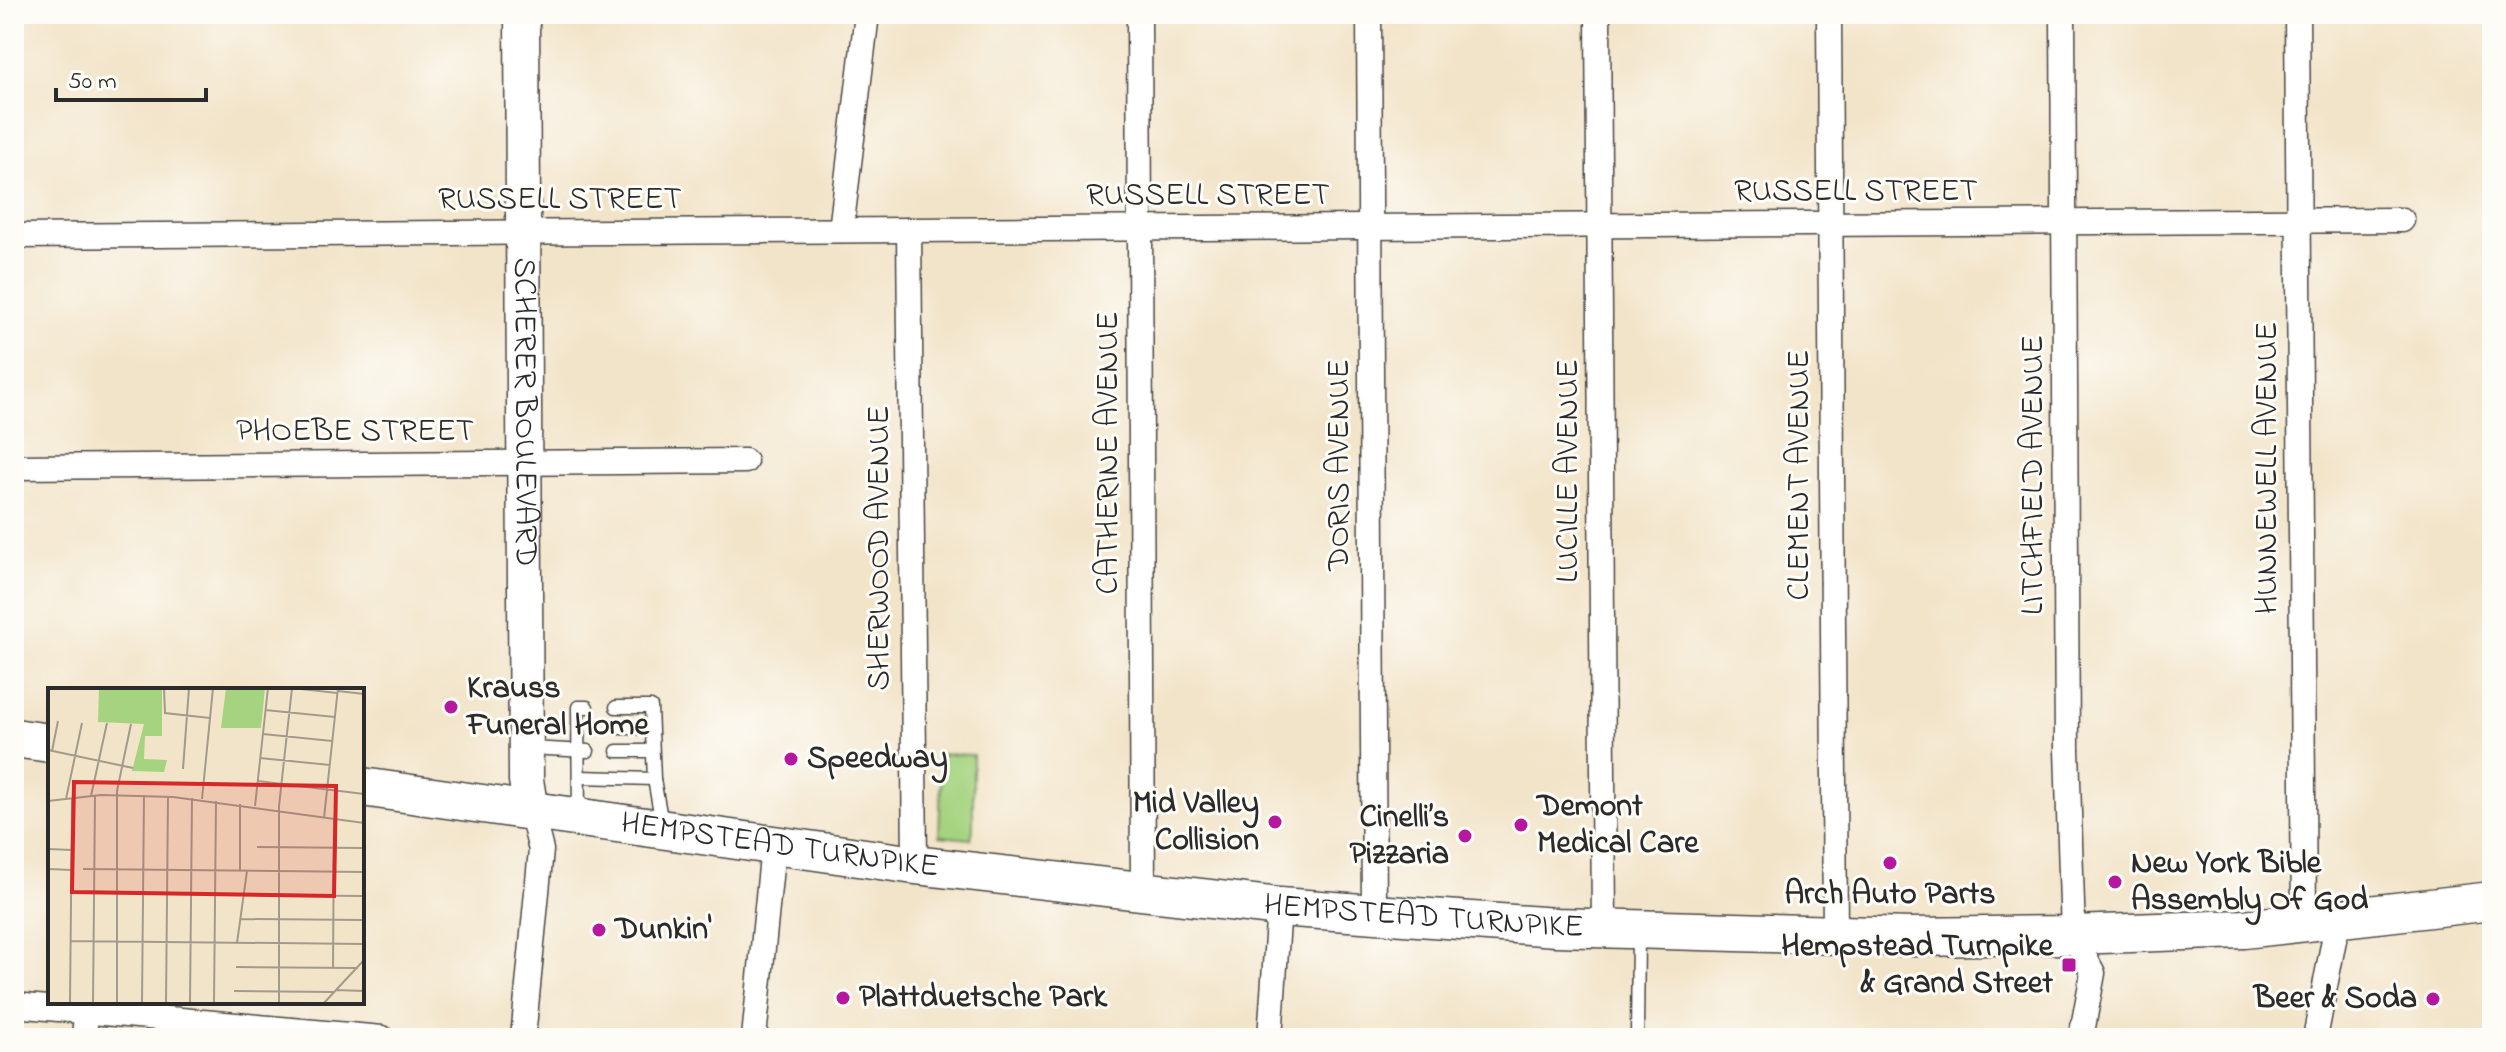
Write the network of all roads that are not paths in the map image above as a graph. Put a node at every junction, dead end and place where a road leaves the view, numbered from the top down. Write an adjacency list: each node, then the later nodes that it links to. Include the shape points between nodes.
1 (522, 14): 18 (street, SCHERER BOULEVARD)
2 (867, 14): 16 (street)
3 (1139, 14): 15 (street, CATHERINE AVENUE)
4 (1369, 14): 14 (street, DORIS AVENUE)
5 (1598, 14): 13 (street, LUCILLE AVENUE)
6 (1829, 14): 12 (street, CLEMENT AVENUE)
7 (2063, 14): 11 (street, LITCHFIELD AVENUE)
8 (2297, 14): 10 (street, HUNNEWELL AVENUE)
9 (2402, 220): 10 (street, RUSSELL STREET)
10 (2298, 221): 11 (street, RUSSELL STREET); 45 (street, HUNNEWELL AVENUE)
11 (2065, 222): 12 (street, RUSSELL STREET); 48 (street, LITCHFIELD AVENUE)
12 (1831, 224): 13 (street, RUSSELL STREET); 47 (street, CLEMENT AVENUE)
13 (1600, 225): 14 (street, RUSSELL STREET); 46 (street, LUCILLE AVENUE)
14 (1371, 227): 15 (street, RUSSELL STREET); 44 (street, DORIS AVENUE)
15 (1140, 228): 17 (street, RUSSELL STREET); 41 (street, CATHERINE AVENUE)
16 (841, 230): 17 (street, RUSSELL STREET); 18 (street, RUSSELL STREET)
17 (909, 230): 40 (street, SHERWOOD AVENUE)
18 (523, 233): 19 (street, RUSSELL STREET); 21 (street, SCHERER BOULEVARD)
19 (14, 236)
20 (745, 461): 21 (street, PHOEBE STREET)
21 (525, 463): 22 (street, PHOEBE STREET); 29 (street, SCHERER BOULEVARD)
22 (14, 467)
23 (587, 707): 30 (lane, via 578,707)
24 (616, 707): 26 (lane, via 651,707)
25 (616, 728): 26 (lane)
26 (651, 728): 32 (lane)
27 (14, 738): 28 (main road)
28 (48, 743)
29 (526, 748): 30 (lane); 36 (street, SCHERER BOULEVARD)
30 (584, 751): 33 (lane)
31 (617, 751): 32 (lane)
32 (652, 751): 34 (lane)
33 (580, 777): 34 (lane); 37 (lane)
34 (654, 779): 38 (lane)
35 (364, 787): 36 (main road, HEMPSTEAD TURNPIKE)
36 (531, 811): 37 (main road, HEMPSTEAD TURNPIKE); 53 (street, via 541,850)
37 (579, 818): 38 (main road, HEMPSTEAD TURNPIKE)
38 (663, 830): 39 (main road, HEMPSTEAD TURNPIKE)
39 (773, 847): 40 (main road, HEMPSTEAD TURNPIKE); 54 (street)
40 (915, 865): 41 (main road, HEMPSTEAD TURNPIKE)
41 (1143, 892): 43 (main road, HEMPSTEAD TURNPIKE)
42 (2492, 901): 45 (main road, HEMPSTEAD TURNPIKE)
43 (1279, 907): 44 (main road, HEMPSTEAD TURNPIKE); 55 (street)
44 (1374, 915): 46 (main road, HEMPSTEAD TURNPIKE)
45 (2321, 921): 48 (main road, HEMPSTEAD TURNPIKE); 58 (street, HUNNEWELL AVENUE)
46 (1621, 929): 47 (main road, HEMPSTEAD TURNPIKE); 56 (lane)
47 (1835, 935): 48 (main road, HEMPSTEAD TURNPIKE)
48 (2073, 935): 57 (street, via 2093,973)
49 (14, 1005): 50 (street)
50 (87, 1007): 51 (street); 52 (street)
51 (84, 1038)
52 (382, 1038)
53 (523, 1038)
54 (754, 1038)
55 (1270, 1038)
56 (1637, 1038)
57 (2081, 1038)
58 (2315, 1038)

